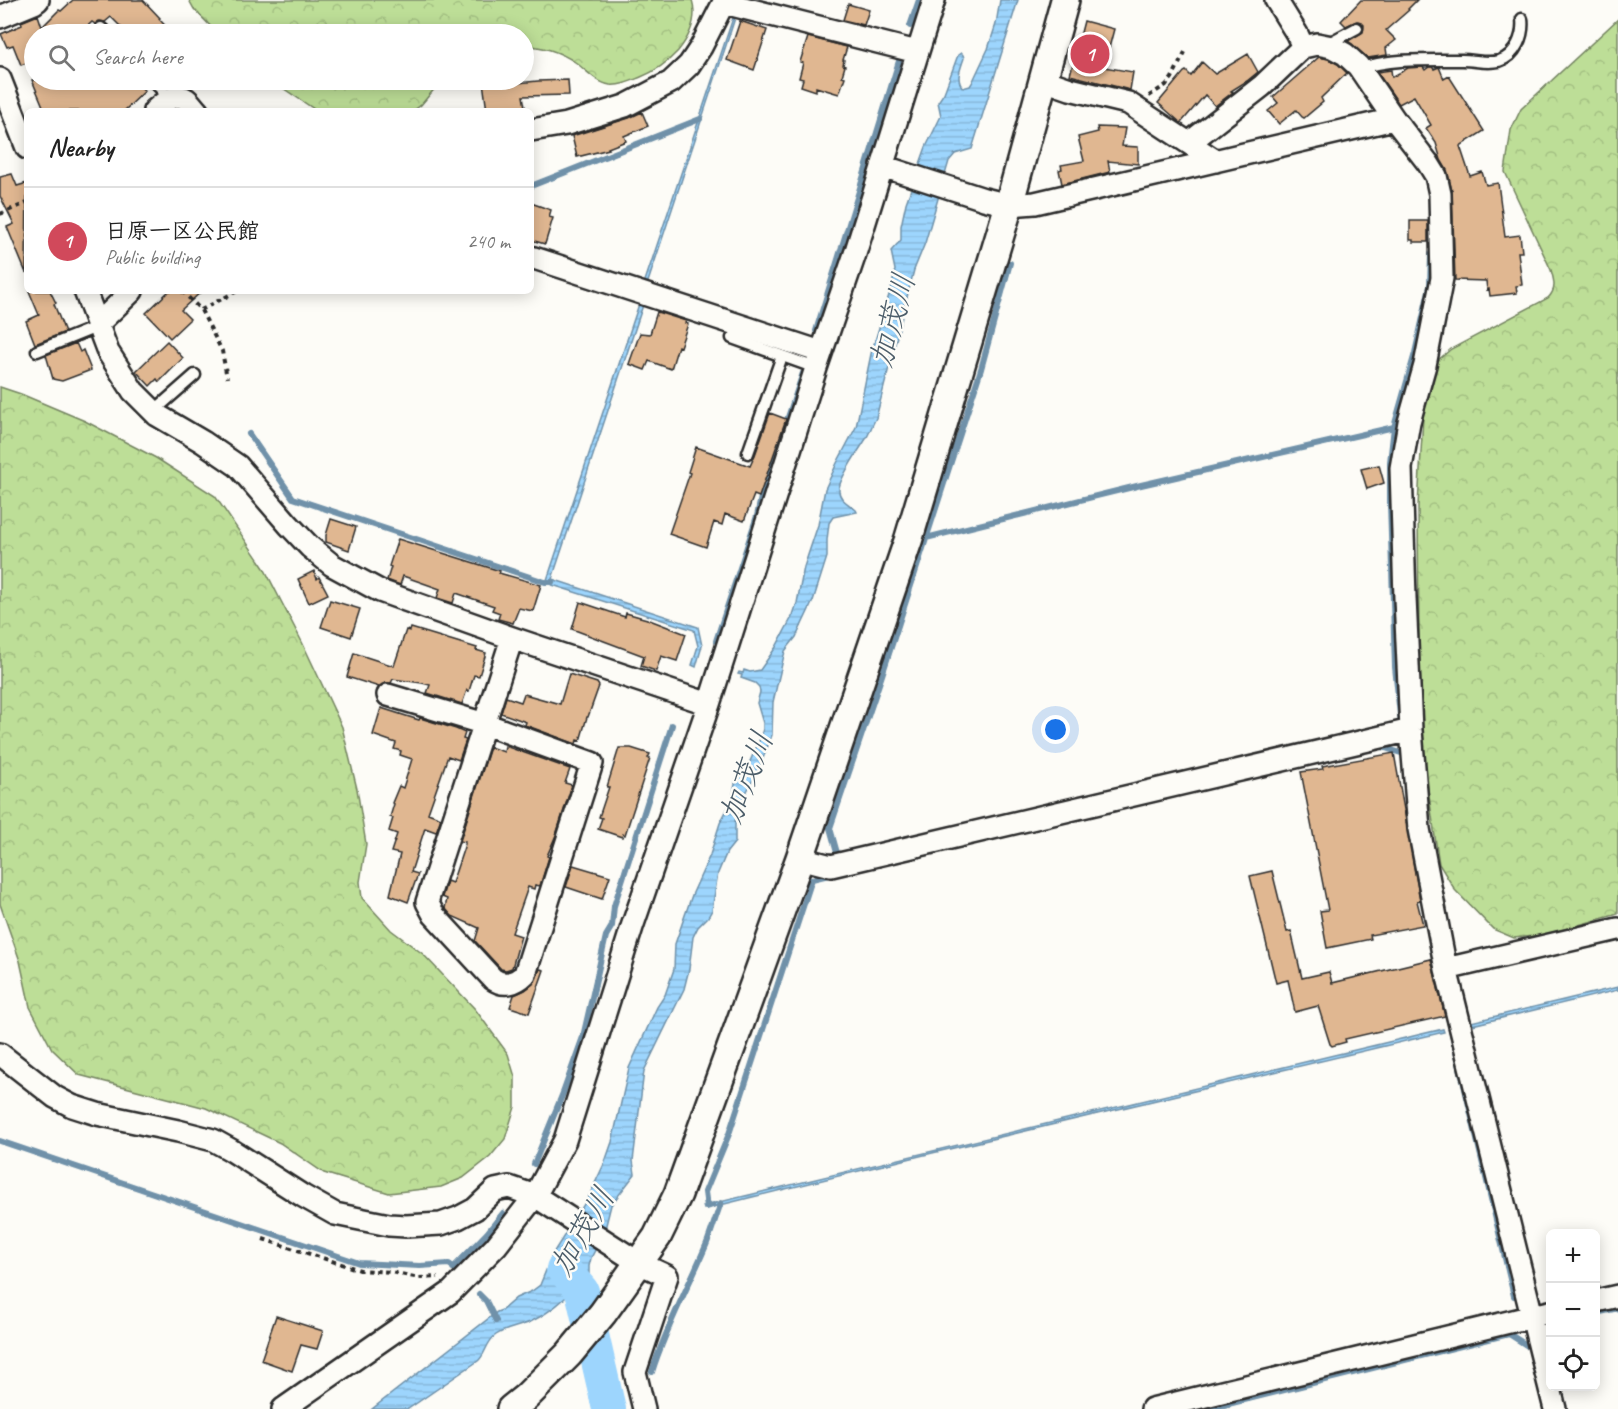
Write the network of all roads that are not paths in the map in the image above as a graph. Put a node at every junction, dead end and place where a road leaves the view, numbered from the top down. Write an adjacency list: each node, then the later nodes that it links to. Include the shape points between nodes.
1 (38, 0): 6 (street)
2 (934, 0): 11 (street)
3 (1065, 0): 14 (street)
4 (1276, 0): 10 (street)
5 (732, 4): 11 (street); 19 (street, via 690,65 671,82 625,106)
6 (0, 17)
7 (1522, 19): 12 (lane, via 1520,38 1513,52 1500,60 1389,62)
8 (1357, 28): 9 (lane)
9 (1324, 45): 10 (street); 12 (street, via 1345,54)
10 (1303, 47): 21 (street, via 1262,86)
11 (917, 52): 23 (street)
12 (1360, 69): 18 (street)
13 (0, 79): 20 (street)
14 (1044, 80): 21 (street, via 1128,103); 24 (street)
15 (156, 90): 16 (lane)
16 (162, 105): 17 (street, via 176,97 186,99)
17 (194, 108)
18 (1394, 119): 22 (street); 40 (street, via 1436,176 1442,209 1442,278 1401,468)
19 (534, 130)
20 (24, 140)
21 (1189, 143): 22 (street)
22 (1216, 161): 24 (street, via 1035,203)
23 (890, 168): 24 (street); 32 (street)
24 (997, 202): 41 (street, via 908,541)
25 (534, 258): 32 (street)
26 (86, 294): 28 (street)
27 (129, 294): 28 (street)
28 (99, 325): 30 (lane); 34 (street, via 108,352 133,391)
29 (732, 338): 31 (lane)
30 (37, 351)
31 (782, 356): 32 (lane); 35 (lane)
32 (819, 360): 38 (street)
33 (195, 375): 34 (lane)
34 (154, 411): 36 (street, via 238,466 288,525 332,565 380,591)
35 (748, 453)
36 (512, 638): 38 (street); 39 (street)
37 (388, 695): 39 (street)
38 (709, 704): 45 (street, via 632,927 565,1140)
39 (485, 724): 39 (street, via 592,763 525,974 518,981 505,984 493,979 434,915 427,902)
40 (1411, 730): 41 (street, via 831,866); 43 (street, via 1419,829)
41 (800, 858): 46 (street, via 678,1194)
42 (1618, 929): 43 (street)
43 (1446, 969): 49 (street)
44 (0, 1054): 45 (street, via 72,1106 213,1140 335,1214 389,1225 428,1226 475,1209 495,1190 510,1187)
45 (535, 1196): 46 (street); 50 (street, via 496,1246 455,1288)
46 (639, 1263): 51 (street, via 569,1354); 52 (street, via 667,1276 636,1372)
47 (1618, 1296): 48 (street)
48 (1600, 1300)
49 (1541, 1315): 53 (street); 54 (street)
50 (282, 1409)
51 (511, 1409)
52 (644, 1409)
53 (1152, 1409)
54 (1555, 1409)

